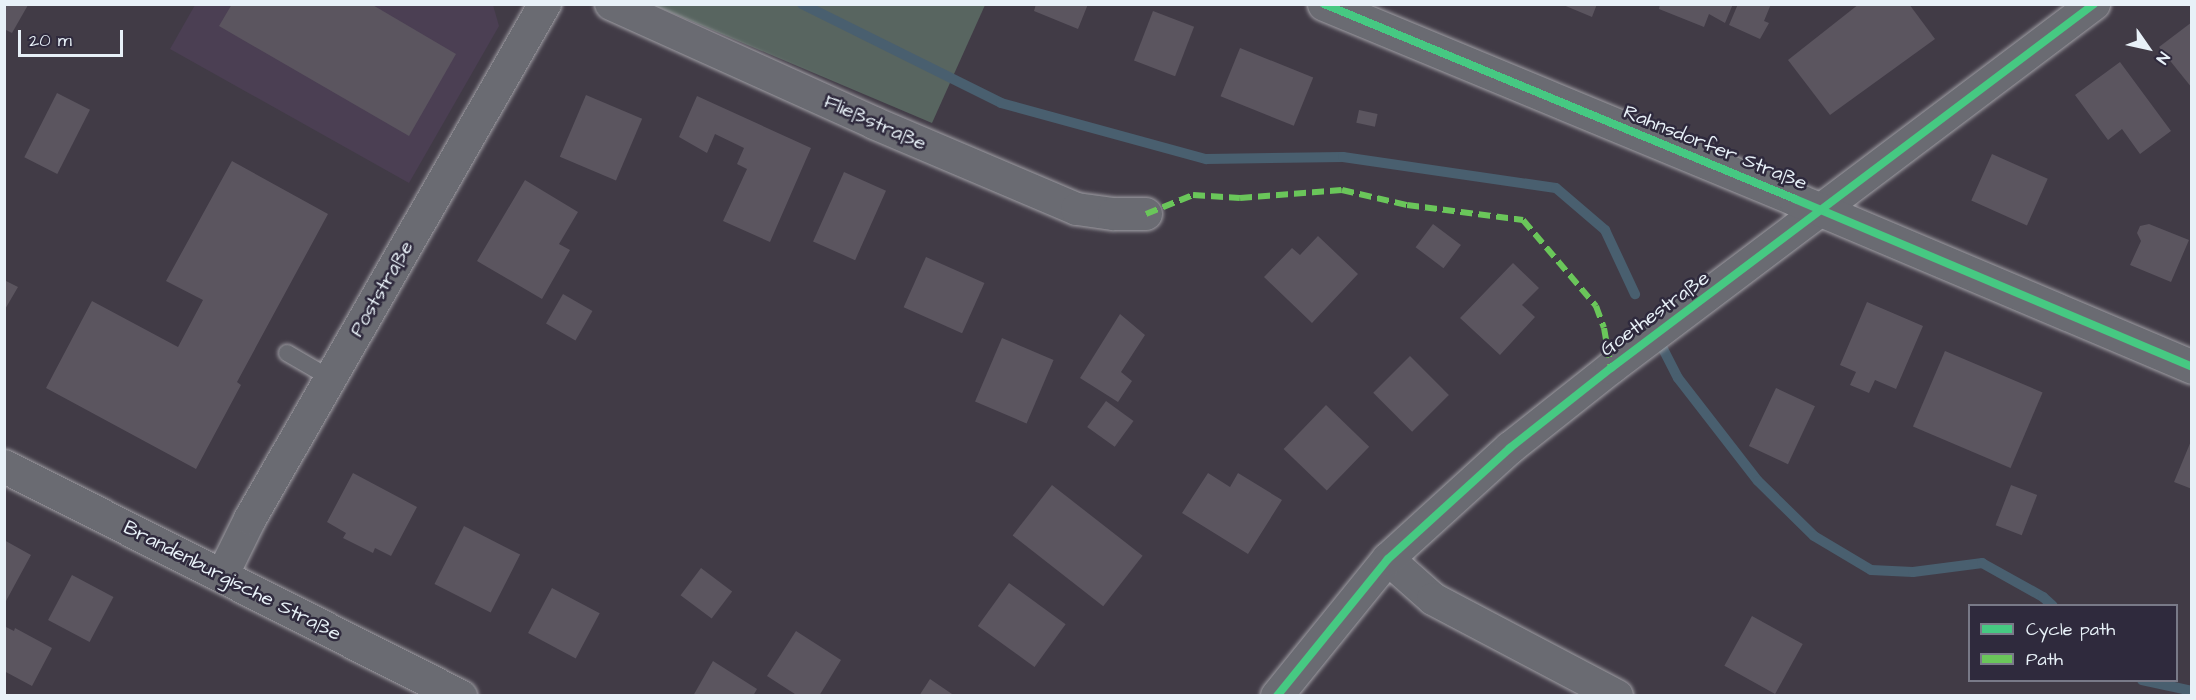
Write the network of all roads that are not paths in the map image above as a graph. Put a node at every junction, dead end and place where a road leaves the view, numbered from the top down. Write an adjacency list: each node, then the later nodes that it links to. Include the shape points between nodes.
1 (545, 4): 9 (street, Poststraße)
2 (611, 4): 6 (street, Fließstraße, via 874,123 1077,209)
3 (1324, 4): 5 (street, Rahnsdorfer Straße)
4 (2094, 4): 5 (street, Goethestraße)
5 (1821, 209): 8 (street, Rahnsdorfer Straße); 11 (street, Goethestraße, via 1510,448)
6 (1146, 214)
7 (287, 353): 9 (lane)
8 (2192, 367)
9 (330, 378): 12 (street, Poststraße, via 249,519)
10 (4, 465): 12 (street, Brandenburgische Straße)
11 (1388, 559): 14 (street, Goethestraße); 15 (street, via 1433,599)
12 (222, 576): 13 (street, Brandenburgische Straße)
13 (460, 696)
14 (1277, 696)
15 (1617, 696)

